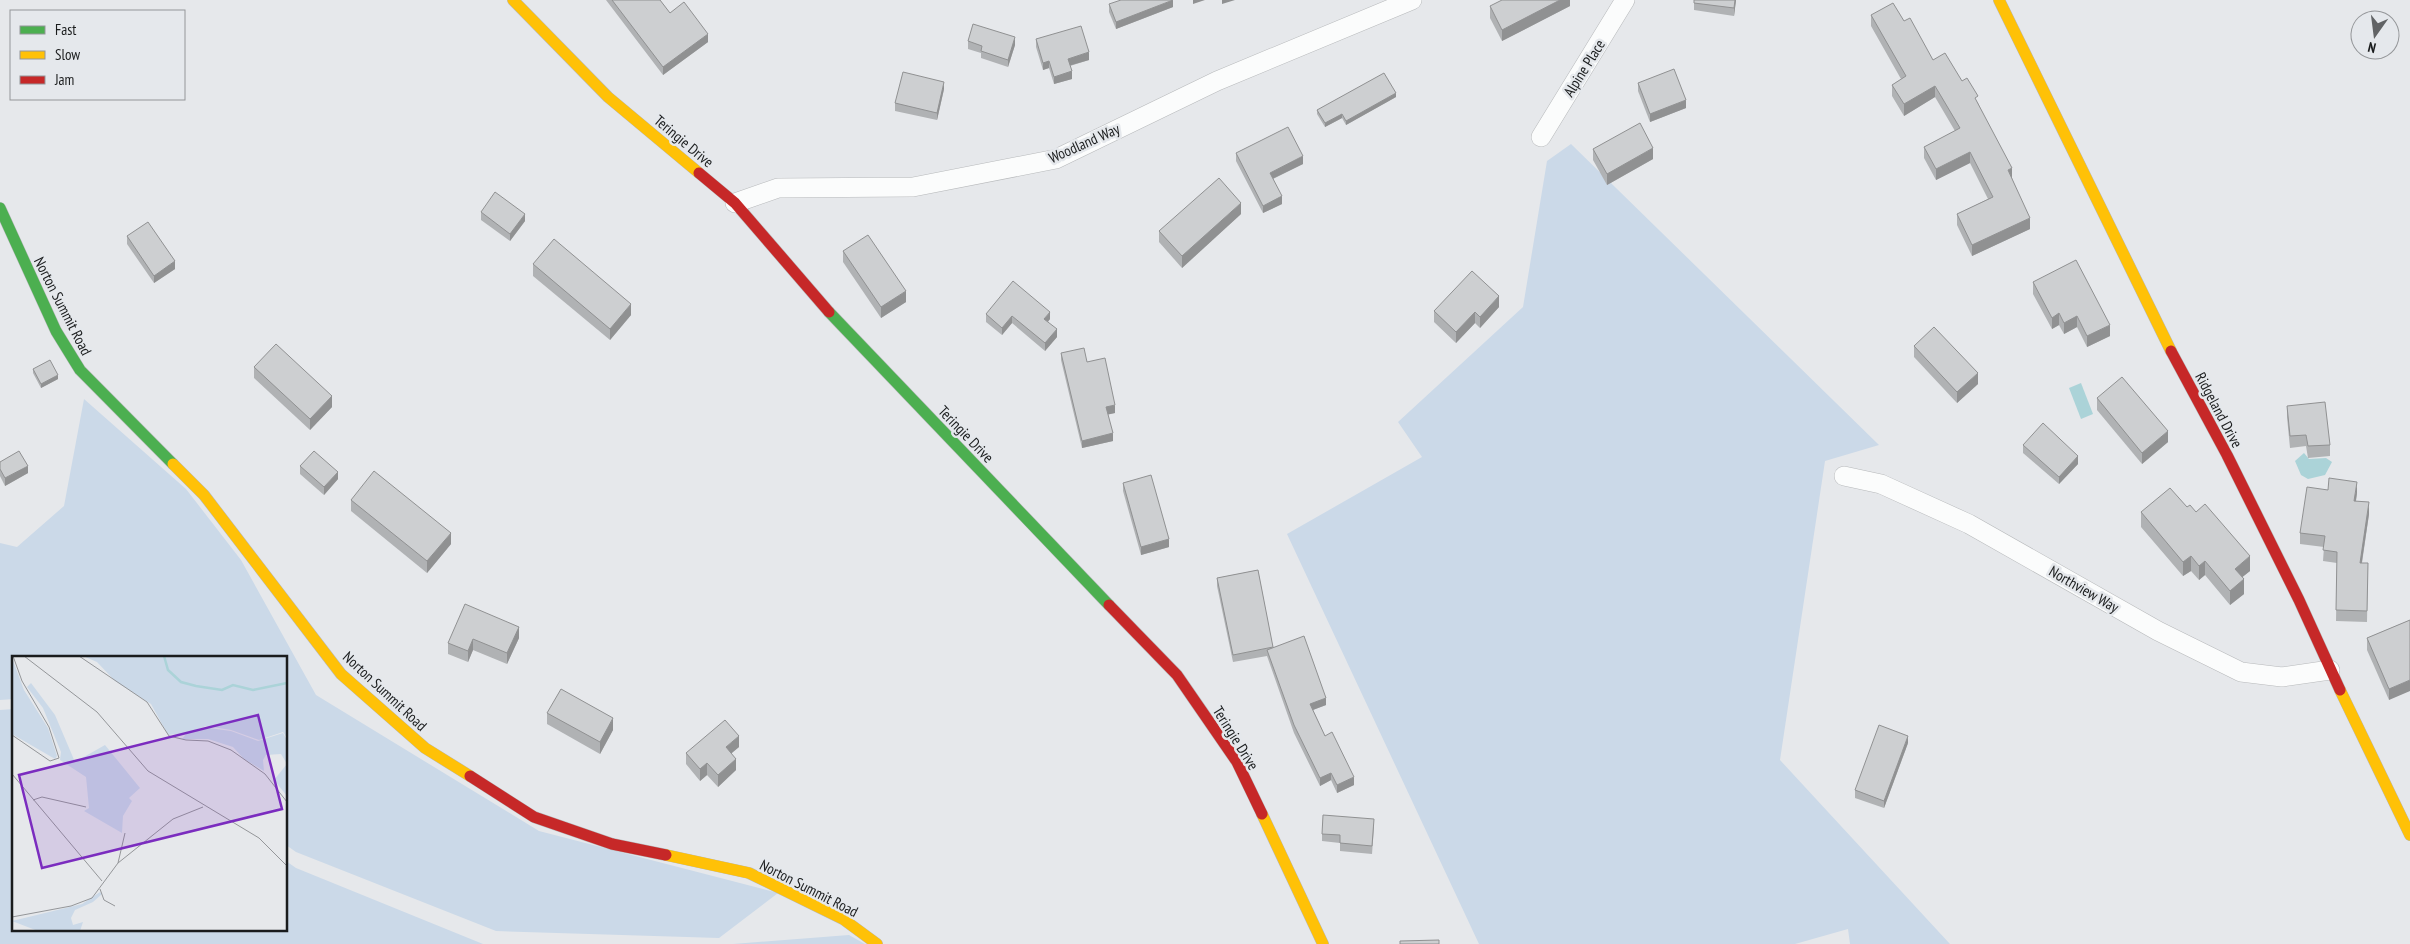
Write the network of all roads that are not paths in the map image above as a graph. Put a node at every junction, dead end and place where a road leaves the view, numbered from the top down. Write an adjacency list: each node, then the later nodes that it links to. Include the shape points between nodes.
1 (513, 0): 6 (street, Teringie Drive, via 608,97)
2 (1412, 0): 6 (street, Woodland Way, via 1217,81 1056,159 913,188 778,188)
3 (1625, 0): 5 (street, Alpine Place)
4 (1999, 0): 9 (street, Ridgeland Drive, via 2163,336 2299,600)
5 (1541, 136)
6 (735, 203): 12 (street, Teringie Drive, via 835,320 1177,675 1237,762)
7 (0, 208): 11 (street, Norton Summit Road, via 56,331 80,370 204,495 341,674 425,748 534,817 612,844 749,874 843,919)
8 (1844, 476): 9 (street, Northview Way, via 1881,484 1969,524 2158,631 2241,672 2282,677)
9 (2330, 670): 10 (street, Ridgeland Drive)
10 (2410, 835)
11 (877, 944)
12 (1323, 944)

